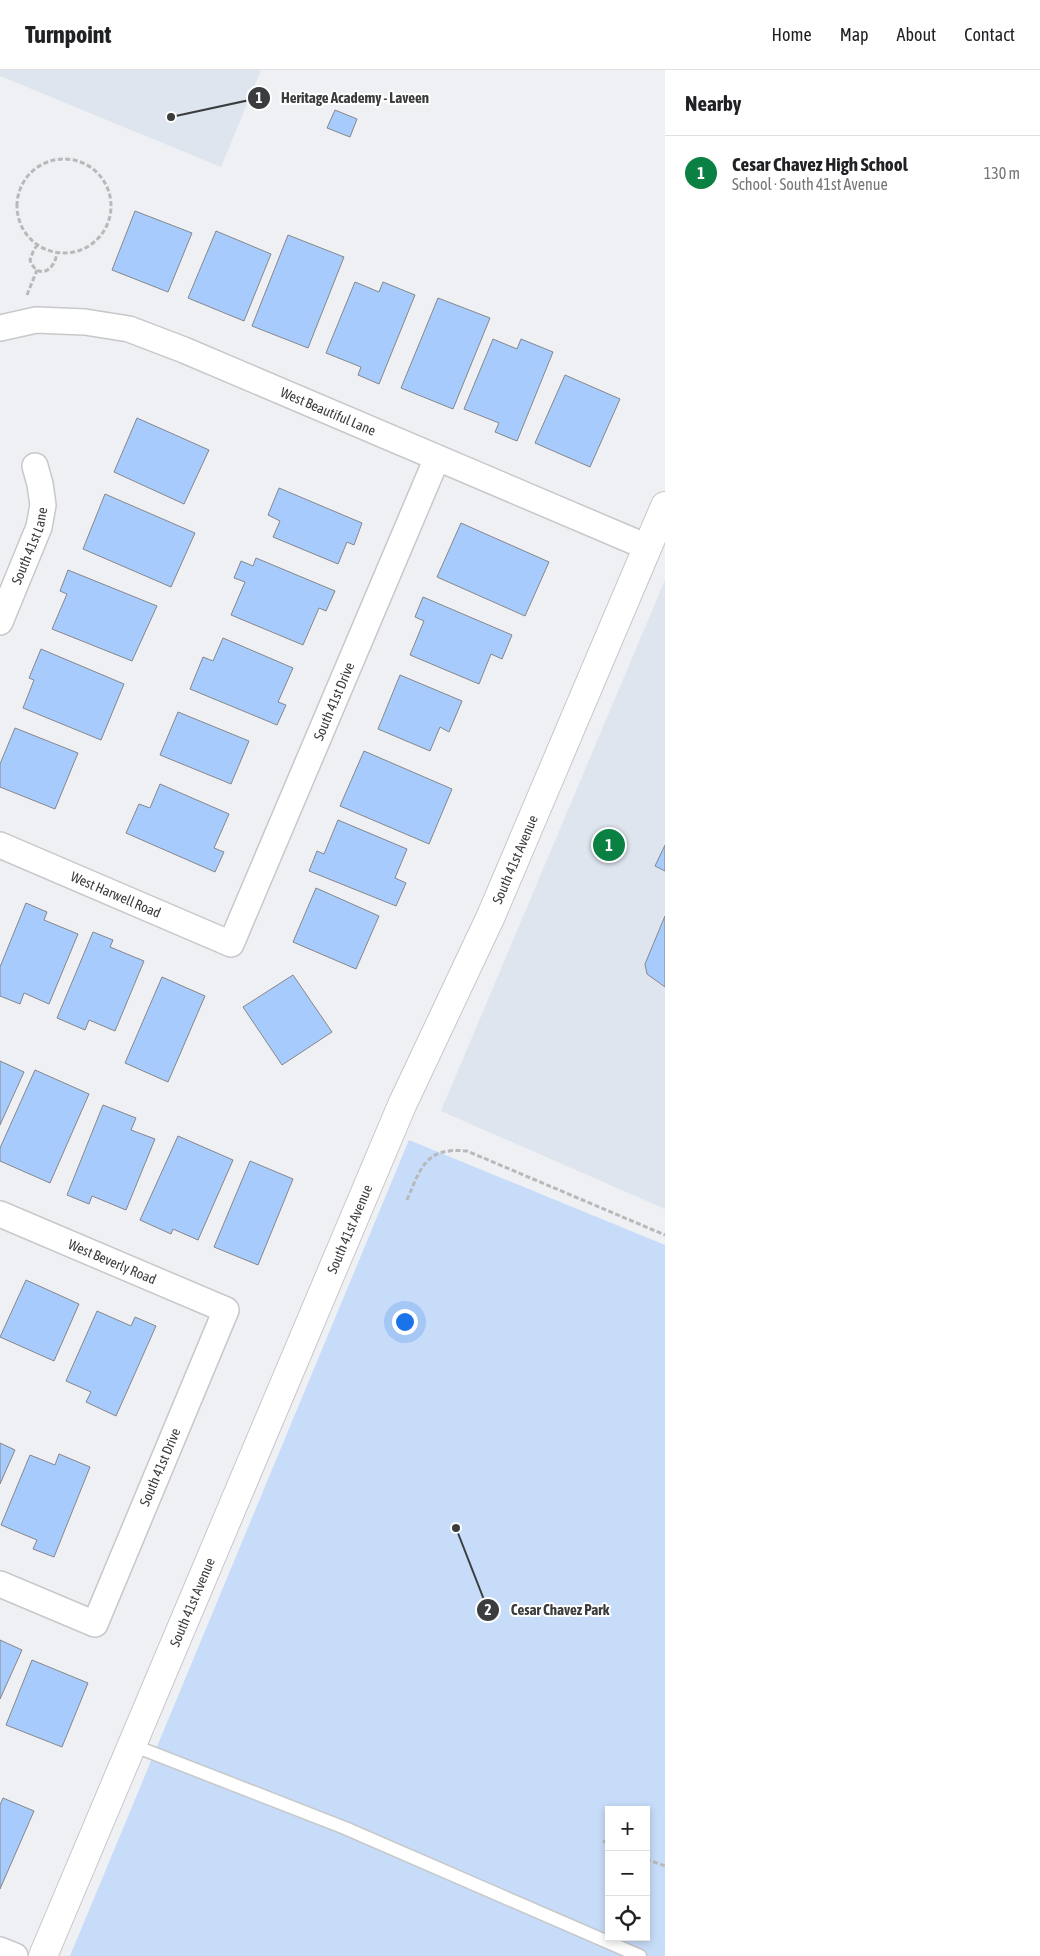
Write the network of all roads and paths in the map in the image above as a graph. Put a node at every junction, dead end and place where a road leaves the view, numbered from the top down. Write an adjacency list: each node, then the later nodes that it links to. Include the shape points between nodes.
1 (38, 245): 2 (path); 2 (path, via 30,260 37,270 52,268); 2 (path, via 24,232 18,218 20,188 28,174 41,164 56,159 88,164 108,187 112,203 110,219 104,233 92,244 78,251)
2 (57, 252)
3 (0, 328): 4 (street, West Beautiful Lane, via 36,320 129,328)
4 (437, 458): 7 (street, West Beautiful Lane); 10 (street, South 41st Drive)
5 (35, 466): 8 (street, South 41st Lane, via 43,505 39,527)
6 (665, 506): 7 (street, South 41st Avenue)
7 (648, 547): 16 (street, South 41st Avenue, via 490,916 402,1105)
8 (0, 622)
9 (0, 845): 10 (street, West Harwell Road)
10 (231, 944)
11 (407, 1200): 13 (path, via 426,1161 437,1153 467,1151)
12 (0, 1214): 14 (street, West Beverly Road)
13 (665, 1234)
14 (226, 1310): 15 (street, South 41st Drive, via 95,1624)
15 (0, 1584)
16 (132, 1745): 21 (street, South 41st Avenue); 22 (lane, via 345,1828)
17 (650, 1860): 18 (path)
18 (665, 1866)
19 (0, 1950): 20 (street)
20 (14, 1956)
21 (42, 1956)
22 (640, 1956)

